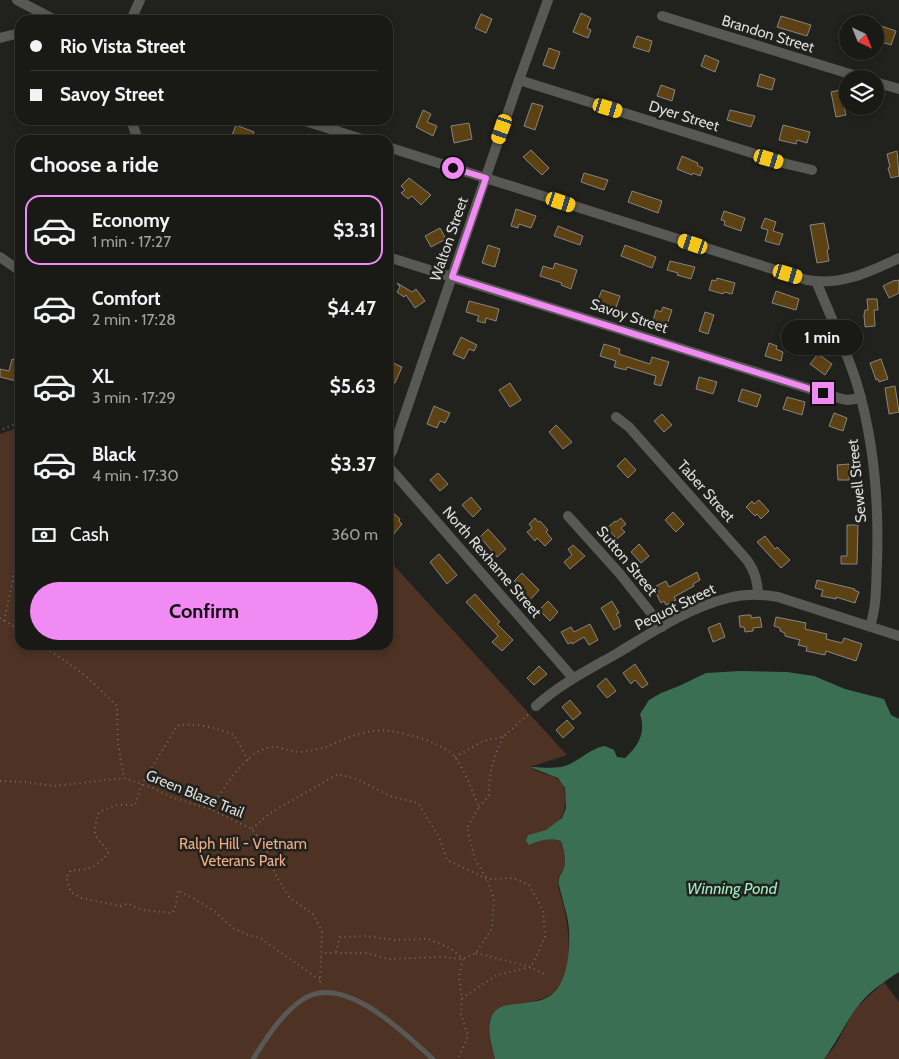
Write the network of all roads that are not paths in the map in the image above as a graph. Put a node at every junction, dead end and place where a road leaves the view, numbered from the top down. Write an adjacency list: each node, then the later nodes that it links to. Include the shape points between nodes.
1 (17, 0): 4 (street)
2 (140, 0): 5 (street)
3 (548, 0): 10 (street, Walton Street)
4 (43, 15)
5 (133, 15)
6 (662, 16): 9 (street, Brandon Street)
7 (15, 34): 8 (street)
8 (0, 38)
9 (839, 71)
10 (519, 80): 16 (street, Dyer Street); 17 (street, Walton Street)
11 (884, 85): 12 (street)
12 (899, 89)
13 (318, 125): 14 (street)
14 (349, 135)
15 (393, 149): 17 (street)
16 (812, 170)
17 (486, 178): 22 (street, Walton Street); 23 (street)
18 (0, 256): 21 (street)
19 (899, 258): 23 (street, via 853,278)
20 (393, 259): 22 (street, Savoy Street)
21 (15, 267)
22 (452, 277): 24 (street, Savoy Street, via 842,399); 26 (street, Walton Street)
23 (816, 282): 24 (street, Sewell Street)
24 (861, 398): 30 (street, Sewell Street, via 873,464 877,517 875,607)
25 (616, 418): 29 (street, Taber Street, via 628,426 748,560 757,580)
26 (393, 447)
27 (393, 472): 33 (street, North Rexhame Street)
28 (568, 516): 31 (street, Sutton Street)
29 (758, 595): 30 (street, Pequot Street, via 788,599); 31 (street, Pequot Street, via 718,601)
30 (870, 626): 32 (street, Pequot Street)
31 (662, 627): 33 (street, Pequot Street)
32 (899, 636)
33 (573, 678): 34 (street, Pequot Street)
34 (536, 706)
35 (252, 1059): 36 (lane, via 297,1003 308,996 333,992 360,1001)
36 (433, 1059)

